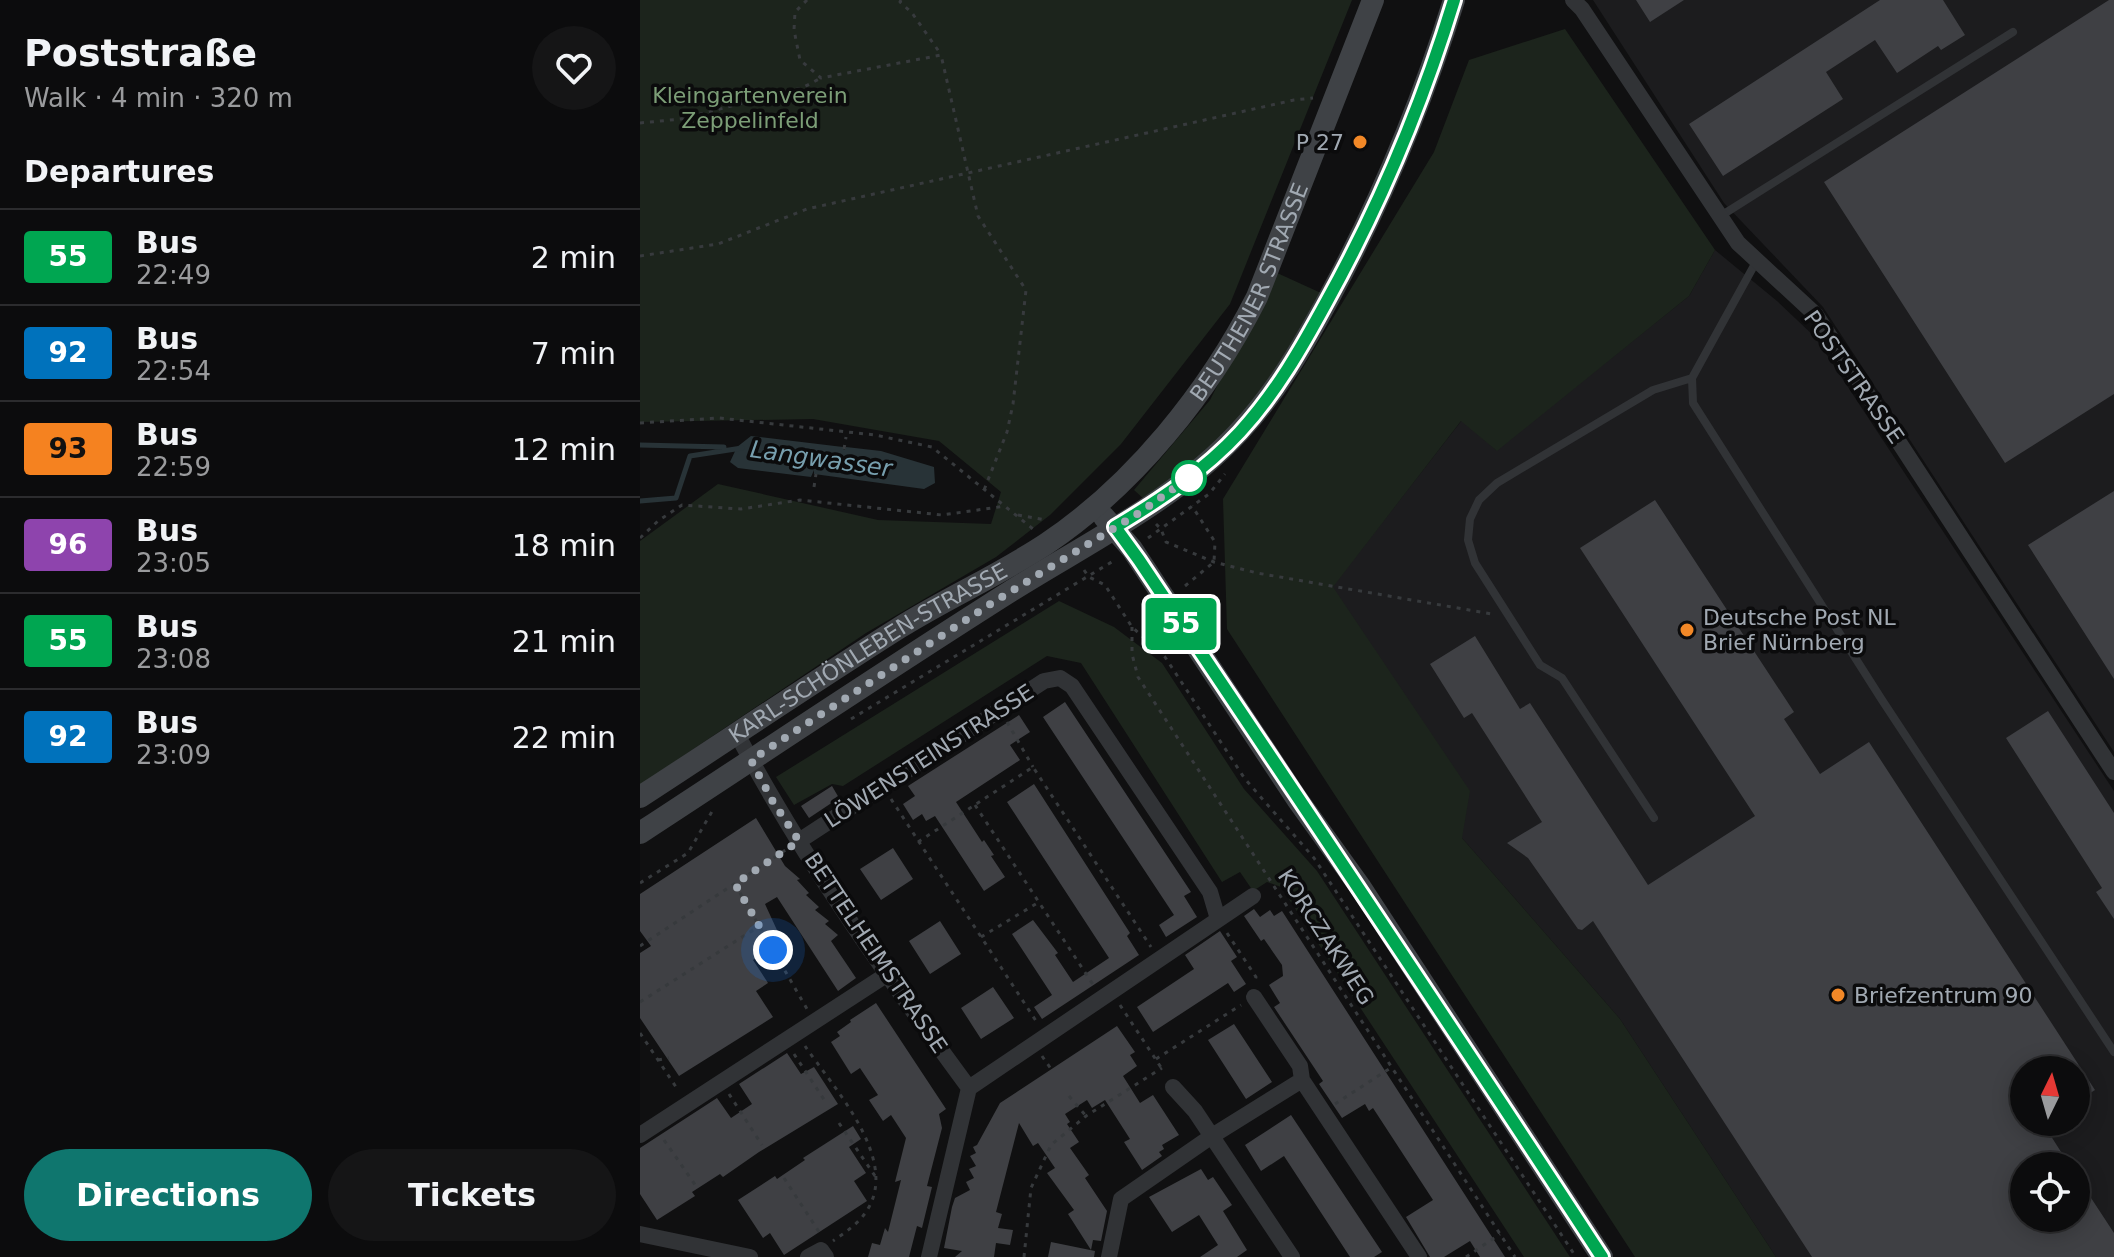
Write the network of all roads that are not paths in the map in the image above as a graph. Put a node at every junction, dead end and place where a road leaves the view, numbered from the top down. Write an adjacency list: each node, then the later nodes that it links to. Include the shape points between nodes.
1 (1373, 0): 8 (main road, BEUTHENER STRASSE, via 1261,288 1236,336 1168,429)
2 (1454, 0): 9 (main road, via 1390,176 1295,358 1227,444 1194,474)
3 (1573, 0): 5 (street, POSTSTRASSE)
4 (2013, 32): 5 (lane)
5 (1718, 217): 6 (street, POSTSTRASSE)
6 (1756, 262): 7 (lane); 13 (street, POSTSTRASSE, via 1816,315)
7 (1692, 378): 15 (lane, via 1653,390 1497,483 1479,500 1468,540 1475,563 1540,665 1562,678); 22 (lane, via 1693,403 1709,432)
8 (1094, 508): 9 (main road); 10 (main road, KARL-SCHÖNLEBEN-STRASSE)
9 (1115, 527): 10 (main road, KARL-SCHÖNLEBEN-STRASSE); 36 (main road, via 1361,888)
10 (1067, 543): 11 (main road, KARL-SCHÖNLEBEN-STRASSE, via 1012,565 901,627); 12 (main road, KARL-SCHÖNLEBEN-STRASSE)
11 (737, 734): 12 (street, BETTELHEIMSTRASSE); 14 (main road, KARL-SCHÖNLEBEN-STRASSE)
12 (751, 760): 16 (main road, KARL-SCHÖNLEBEN-STRASSE); 17 (street, BETTELHEIMSTRASSE)
13 (2114, 772)
14 (640, 797)
15 (1654, 818)
16 (640, 833)
17 (799, 841): 19 (street, LÖWENSTEINSTRASSE, via 1044,681 1060,678 1072,686 1210,892); 20 (street, BETTELHEIMSTRASSE)
18 (1253, 896): 19 (street)
19 (1218, 919): 25 (street)
20 (886, 975): 25 (street, BETTELHEIMSTRASSE); 26 (street)
21 (1254, 997): 23 (street, via 1300,1066)
22 (2114, 1052)
23 (1302, 1080): 27 (street); 29 (street)
24 (1173, 1087): 27 (street)
25 (969, 1088): 33 (street)
26 (647, 1130)
27 (1212, 1136): 34 (street, via 1121,1199); 35 (street)
28 (640, 1234): 30 (street)
29 (1411, 1254)
30 (750, 1257)
31 (808, 1257): 32 (street, via 821,1250)
32 (826, 1257)
33 (929, 1257)
34 (1109, 1257)
35 (1292, 1257)
36 (1602, 1257)

